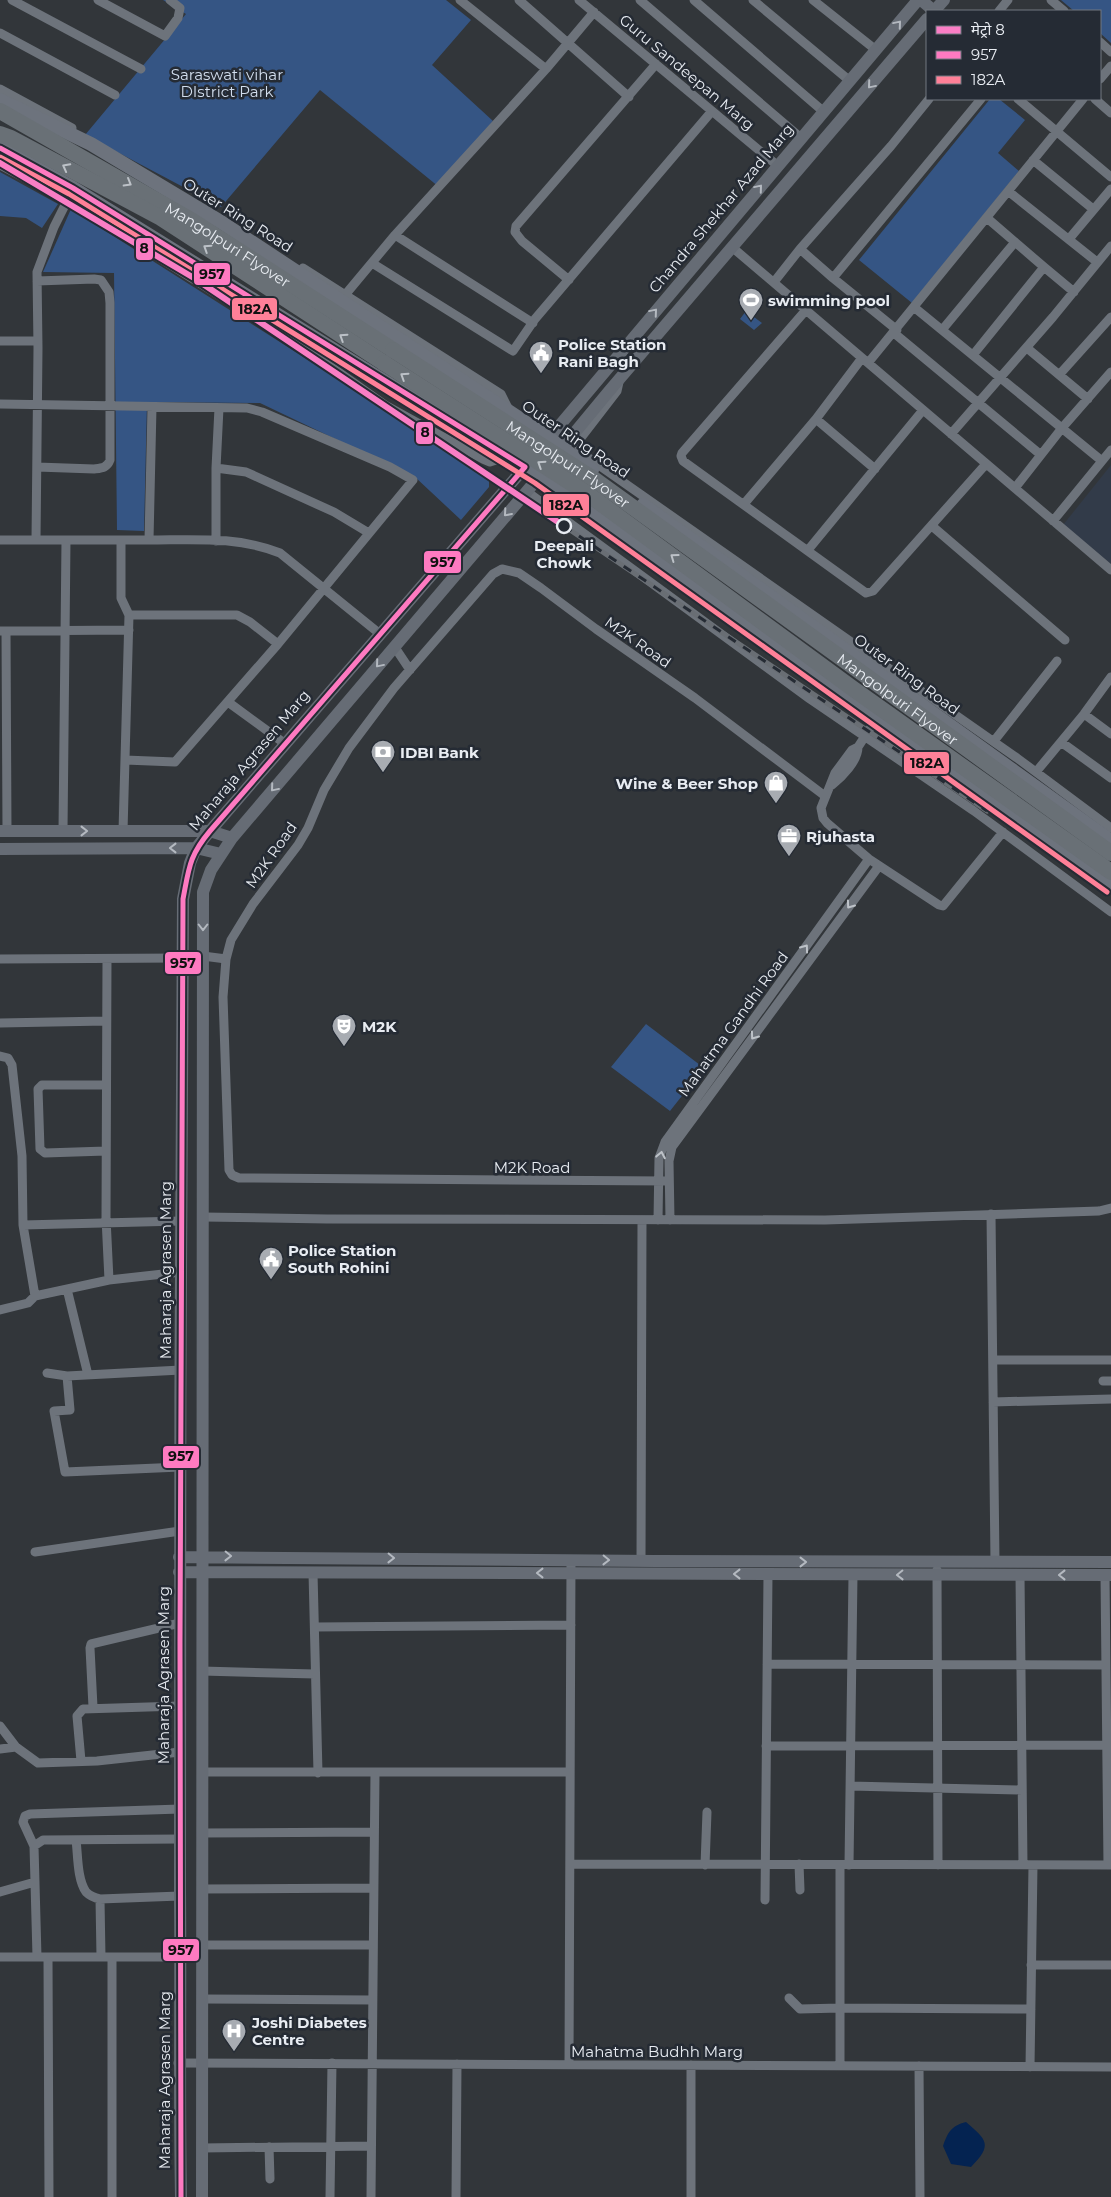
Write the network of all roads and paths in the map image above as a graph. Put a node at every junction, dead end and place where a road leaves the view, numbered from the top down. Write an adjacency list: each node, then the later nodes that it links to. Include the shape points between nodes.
1 (12, 0): 28 (street)
2 (98, 0): 3 (street, via 165,36 180,14 180,8)
3 (170, 0)
4 (460, 0): 29 (street)
5 (519, 0): 22 (street)
6 (579, 0): 18 (street, Guru Sandeepan Marg)
7 (640, 0): 46 (street)
8 (694, 0): 43 (street)
9 (753, 0): 31 (street)
10 (813, 0): 24 (street)
11 (944, 0): 15 (street)
12 (1008, 0): 16 (street)
13 (1051, 0): 17 (street)
14 (917, 3): 19 (street); 24 (street, Chandra Shekhar Azad Marg, one-way to 14)
15 (936, 10)
16 (1000, 10)
17 (1063, 10)
18 (594, 12): 22 (street); 26 (street, Guru Sandeepan Marg)
19 (926, 13)
20 (926, 22): 61 (street, one-way to 61)
21 (0, 34): 33 (street)
22 (568, 42): 29 (street); 34 (street)
23 (1101, 43): 25 (street)
24 (876, 50): 31 (street, Chandra Shekhar Azad Marg)
25 (1111, 52)
26 (656, 64): 34 (street); 42 (street, Guru Sandeepan Marg)
27 (1111, 66): 30 (street)
28 (141, 69)
29 (546, 69): 57 (street)
30 (1101, 78)
31 (850, 81): 43 (street, Chandra Shekhar Azad Marg)
32 (0, 88): 71 (street, via 109,148)
33 (115, 95)
34 (628, 97): 67 (street, via 516,226 515,232 522,241)
35 (0, 100): 88 (main road, Outer Ring Road, via 91,144 221,222)
36 (928, 100): 62 (street)
37 (980, 100): 66 (street)
38 (1019, 100): 45 (street)
39 (1082, 100): 45 (street)
40 (1096, 100): 44 (street)
41 (0, 110): 170 (highway, Mangolpuri Flyover, one-way to 170, bridge, via 191,220 595,480)
42 (712, 111): 50 (street, Guru Sandeepan Marg); 67 (street)
43 (824, 112): 46 (street, Chandra Shekhar Azad Marg)
44 (1111, 113)
45 (1057, 131): 48 (street); 51 (street)
46 (802, 138): 50 (street, Chandra Shekhar Azad Marg)
47 (4, 140): 54 (main road); 174 (highway, Mangolpuri Flyover, one-way to 47, bridge, via 852,688 585,492 161,218)
48 (1033, 160): 53 (street); 55 (street)
49 (0, 165): 54 (street)
50 (778, 166): 87 (street, Chandra Shekhar Azad Marg, one-way to 50)
51 (1111, 177)
52 (1111, 189): 55 (street)
53 (1008, 191): 56 (street); 58 (street)
54 (70, 194): 68 (street, via 39,263); 99 (main road); 106 (street, via 385,405 483,460 496,460)
55 (1093, 210): 58 (street)
56 (987, 218): 59 (street); 72 (street)
57 (395, 235): 64 (street); 75 (street)
58 (1069, 239): 63 (street)
59 (1016, 242): 65 (street); 76 (street)
60 (1111, 246): 63 (street)
61 (733, 248): 69 (street); 86 (street)
62 (800, 249): 66 (street); 69 (street)
63 (1097, 262): 70 (street)
64 (372, 263): 71 (street); 75 (street, via 513,351)
65 (1044, 267): 70 (street); 81 (street)
66 (833, 278): 77 (street)
67 (569, 280): 75 (street)
68 (37, 281): 79 (street); 94 (street, via 94,279 106,285 110,303)
69 (774, 282): 73 (street)
70 (1074, 292): 80 (street)
71 (345, 295): 98 (street, via 501,394)
72 (915, 308): 76 (street); 77 (street)
73 (806, 310): 82 (street); 117 (street, via 681,456)
74 (1111, 317): 84 (street)
75 (533, 323)
76 (942, 330): 81 (street)
77 (896, 331): 82 (street); 91 (street)
78 (0, 341): 79 (street)
79 (38, 341): 93 (street)
80 (1026, 348): 84 (street); 85 (street)
81 (973, 355): 85 (street)
82 (865, 361): 97 (street); 100 (street)
83 (1111, 372): 90 (street)
84 (1059, 375): 90 (street)
85 (1000, 378): 91 (street); 101 (street)
86 (619, 379): 89 (street); 152 (street, via 617,392 580,439 579,447 583,454)
87 (597, 381): 89 (street); 103 (street, Chandra Shekhar Azad Marg)
88 (470, 386): 98 (main road, Outer Ring Road); 99 (main road, via 461,388 449,399 446,409)
89 (608, 392): 104 (street)
90 (1088, 399): 101 (street)
91 (978, 403): 102 (street); 107 (street)
92 (0, 404): 93 (street)
93 (38, 404): 94 (street); 110 (street)
94 (109, 405): 95 (street); 110 (street, via 108,465 94,469)
95 (152, 407): 96 (street); 125 (street)
96 (219, 408): 112 (street); 120 (street, via 248,408 262,412 413,480)
97 (923, 410): 102 (street); 113 (street)
98 (512, 415): 103 (main road, Outer Ring Road)
99 (449, 419): 106 (main road)
100 (816, 420): 113 (street); 117 (street)
101 (1062, 428): 107 (street); 108 (street)
102 (951, 434): 109 (street)
103 (549, 438): 104 (main road, Outer Ring Road)
104 (562, 448): 129 (main road, Outer Ring Road)
105 (1111, 450): 108 (street)
106 (501, 452): 111 (main road)
107 (1041, 455): 115 (street)
108 (1102, 461): 118 (street)
109 (986, 464): 115 (street); 119 (street)
110 (37, 467): 122 (street)
111 (525, 467): 114 (main road); 128 (street, Maharaja Agrasen Marg)
112 (216, 468): 120 (street, via 246,472 334,512); 126 (street)
113 (875, 468): 127 (street)
114 (539, 477): 116 (street); 132 (main road)
115 (1015, 488): 118 (street)
116 (526, 491): 130 (street, one-way to 130); 151 (street)
117 (744, 504): 127 (street)
118 (1053, 521): 131 (street)
119 (932, 526): 127 (street, via 870,593); 139 (street)
120 (369, 533): 133 (street)
121 (0, 540): 122 (street)
122 (36, 540): 123 (street)
123 (66, 540): 124 (street); 135 (street)
124 (121, 540): 125 (street); 134 (street, via 121,598)
125 (150, 540): 126 (street)
126 (216, 540): 133 (street, via 242,541 280,553)
127 (808, 550)
128 (447, 556): 130 (street); 138 (street, Maharaja Agrasen Marg)
129 (717, 557): 132 (main road); 167 (main road, Outer Ring Road)
130 (461, 567): 141 (street)
131 (1111, 570)
132 (695, 588): 148 (main road)
133 (324, 589): 138 (street); 140 (street)
134 (129, 615): 136 (street); 140 (street, via 237,615)
135 (65, 630): 136 (street); 137 (street); 163 (street)
136 (129, 630): 155 (street)
137 (3, 631): 145 (street)
138 (380, 634): 154 (street, Maharaja Agrasen Marg)
139 (1065, 640)
140 (278, 644): 146 (street)
141 (394, 646): 143 (street); 166 (street, one-way to 166)
142 (1057, 660): 152 (street)
143 (410, 670): 159 (street, M2K Road, via 493,574 502,569 510,570 541,588 695,698); 181 (street, M2K Road, via 349,748 324,790 298,845 241,921)
144 (1111, 677): 147 (street)
145 (3, 684): 149 (street)
146 (228, 702): 154 (street); 155 (street, via 175,762)
147 (1084, 714): 150 (street); 153 (street)
148 (877, 718): 151 (street); 175 (main road)
149 (4, 732): 158 (street)
150 (1111, 734)
151 (865, 736): 159 (street, via 835,773); 165 (street)
152 (994, 742): 156 (street)
153 (1061, 742): 156 (street); 157 (street)
154 (284, 743): 161 (street, Maharaja Agrasen Marg)
155 (125, 760): 164 (street)
156 (1036, 772): 160 (street)
157 (1111, 778)
158 (4, 782): 162 (street)
159 (825, 796): 172 (street, via 821,808 823,818)
160 (1111, 828)
161 (210, 830): 164 (street); 166 (street); 168 (street, Maharaja Agrasen Marg)
162 (4, 831): 163 (street)
163 (63, 831): 164 (street, one-way to 164)
164 (123, 831)
165 (1003, 832): 173 (street, via 944,906); 176 (street)
166 (232, 838): 171 (street)
167 (1111, 841)
168 (196, 848): 169 (street, one-way to 169); 171 (street); 178 (street, Maharaja Agrasen Marg, via 183,899)
169 (0, 849)
170 (1111, 853)
171 (221, 854): 177 (street, one-way to 177, via 203,892)
172 (869, 859): 173 (street); 187 (street, Mahatma Gandhi Road, one-way to 172, via 659,1158 665,1142)
173 (879, 866): 188 (street, Mahatma Gandhi Road, one-way to 188, via 672,1147)
174 (1111, 872)
175 (1111, 886)
176 (1111, 912)
177 (203, 956): 181 (street); 191 (street)
178 (182, 958): 180 (street); 195 (street, Maharaja Agrasen Marg)
179 (0, 959): 180 (street)
180 (107, 959): 182 (street)
181 (226, 959): 187 (street, M2K Road, via 224,1007 229,1170 232,1175 239,1178)
182 (106, 1021): 183 (street); 185 (street)
183 (0, 1022)
184 (0, 1056): 197 (street, via 8,1058 12,1065 22,1156)
185 (106, 1085): 186 (street); 186 (street, via 42,1085 38,1089 40,1148 45,1153)
186 (106, 1151): 196 (street)
187 (659, 1181): 188 (street, M2K Road); 193 (street, Mahatma Gandhi Road)
188 (668, 1181): 194 (street, Mahatma Gandhi Road)
189 (1111, 1208): 190 (street)
190 (991, 1214): 194 (street, via 825,1220); 203 (street)
191 (203, 1217): 192 (street); 214 (street)
192 (642, 1220): 193 (street); 217 (street)
193 (658, 1220): 194 (street)
194 (670, 1220)
195 (181, 1222): 196 (street); 198 (street, Maharaja Agrasen Marg)
196 (106, 1224): 197 (street); 199 (street)
197 (23, 1225): 201 (street)
198 (181, 1272): 199 (street); 205 (street, Maharaja Agrasen Marg)
199 (109, 1280): 200 (street)
200 (67, 1289): 201 (street); 207 (street)
201 (35, 1296): 202 (street, via 28,1303)
202 (0, 1310)
203 (992, 1360): 204 (street); 210 (street)
204 (1111, 1360)
205 (181, 1370): 207 (street); 211 (street, Maharaja Agrasen Marg)
206 (48, 1373): 208 (street)
207 (88, 1375): 208 (street)
208 (67, 1376): 211 (street, via 70,1410 54,1411 65,1472)
209 (1111, 1399): 210 (street)
210 (993, 1402): 218 (street)
211 (180, 1468): 212 (street, Maharaja Agrasen Marg)
212 (180, 1531): 213 (street); 215 (street, Maharaja Agrasen Marg)
213 (35, 1552)
214 (202, 1556): 215 (street); 216 (street, one-way to 216); 222 (street)
215 (180, 1557): 221 (street, Maharaja Agrasen Marg)
216 (571, 1560): 217 (street, one-way to 217); 224 (street)
217 (641, 1561): 220 (street, one-way to 220)
218 (995, 1562): 219 (street); 220 (street)
219 (1111, 1562)
220 (937, 1568): 226 (street); 228 (street, one-way to 228); 234 (street)
221 (179, 1572): 222 (street); 229 (street, Maharaja Agrasen Marg)
222 (202, 1572): 223 (street); 237 (street)
223 (313, 1573): 224 (street, one-way to 223); 231 (street)
224 (571, 1573): 225 (street, one-way to 224); 230 (street)
225 (768, 1574): 228 (street); 232 (street)
226 (1020, 1575): 227 (street, one-way to 226); 235 (street)
227 (1108, 1575): 236 (street)
228 (853, 1576): 233 (street)
229 (180, 1623): 239 (street, Maharaja Agrasen Marg); 240 (street, via 91,1644)
230 (571, 1625): 231 (street); 253 (street)
231 (315, 1627): 238 (street)
232 (767, 1664): 233 (street); 244 (street)
233 (852, 1664): 234 (street); 245 (street)
234 (937, 1664): 235 (street); 246 (street)
235 (1021, 1665): 236 (street); 242 (street)
236 (1106, 1665): 243 (street)
237 (202, 1671): 238 (street); 251 (street)
238 (316, 1674): 254 (street)
239 (180, 1706): 240 (street); 249 (street, Maharaja Agrasen Marg)
240 (93, 1707): 250 (street, via 83,1709 77,1716)
241 (0, 1726): 247 (street)
242 (1022, 1745): 243 (street); 246 (street); 258 (street)
243 (1106, 1745): 257 (street)
244 (766, 1746): 245 (street); 269 (street)
245 (851, 1746): 246 (street); 255 (street)
246 (938, 1746): 256 (street)
247 (16, 1747): 248 (street); 250 (street, via 38,1763)
248 (0, 1749)
249 (180, 1752): 250 (street); 259 (street, Maharaja Agrasen Marg)
250 (81, 1761)
251 (202, 1772): 254 (street); 262 (street)
252 (375, 1772): 253 (street); 254 (street); 261 (street)
253 (570, 1772): 266 (street)
254 (318, 1773)
255 (850, 1786): 256 (street); 270 (street)
256 (938, 1789): 258 (street); 271 (street)
257 (1109, 1789): 274 (street)
258 (1022, 1790): 272 (street)
259 (180, 1809): 263 (street, Maharaja Agrasen Marg); 265 (street, via 30,1814 23,1822)
260 (707, 1812): 268 (street)
261 (374, 1832): 262 (street); 276 (street)
262 (202, 1833): 277 (street)
263 (180, 1839): 264 (street); 280 (street, Maharaja Agrasen Marg)
264 (76, 1840): 265 (street, via 43,1840); 281 (street, via 81,1880 86,1891)
265 (34, 1846): 275 (street)
266 (570, 1864): 268 (street); 303 (street)
267 (799, 1864): 269 (street); 270 (street); 278 (street)
268 (705, 1865): 269 (street)
269 (765, 1865): 282 (street)
270 (845, 1865): 271 (street); 296 (street)
271 (938, 1865): 272 (street)
272 (1023, 1865): 273 (street)
273 (1033, 1865): 274 (street); 291 (street)
274 (1109, 1865)
275 (35, 1882): 279 (street); 286 (street)
276 (373, 1888): 277 (street); 284 (street)
277 (202, 1889): 283 (street)
278 (800, 1890)
279 (0, 1892)
280 (180, 1896): 281 (street); 290 (street, Maharaja Agrasen Marg)
281 (100, 1899): 288 (street)
282 (765, 1900)
283 (202, 1945): 284 (street); 294 (street)
284 (372, 1946): 295 (street)
285 (0, 1956): 286 (street)
286 (37, 1957): 287 (street)
287 (48, 1957): 288 (street); 314 (street)
288 (101, 1957): 289 (street)
289 (112, 1957): 290 (street); 315 (street)
290 (180, 1957): 298 (street, Maharaja Agrasen Marg)
291 (1031, 1965): 292 (street); 297 (street)
292 (1111, 1965)
293 (789, 1998): 296 (street, via 800,2009)
294 (202, 1999): 295 (street); 299 (street)
295 (372, 2000): 301 (street)
296 (840, 2008): 297 (street); 305 (street)
297 (1031, 2009): 307 (street)
298 (178, 2063): 299 (street, Mahatma Budhh Marg); 316 (street, Maharaja Agrasen Marg)
299 (202, 2063): 300 (street, Mahatma Budhh Marg); 312 (street)
300 (332, 2063): 301 (street, Mahatma Budhh Marg); 311 (street)
301 (371, 2064): 302 (street, Mahatma Budhh Marg); 309 (street)
302 (457, 2064): 303 (street, Mahatma Budhh Marg); 320 (street)
303 (569, 2064): 304 (street, Mahatma Budhh Marg)
304 (691, 2065): 305 (street, Mahatma Budhh Marg); 321 (street)
305 (840, 2066): 306 (street, Mahatma Budhh Marg)
306 (920, 2066): 307 (street, Mahatma Budhh Marg); 322 (street)
307 (1030, 2067): 308 (street, Mahatma Budhh Marg)
308 (1111, 2067)
309 (371, 2146): 311 (street); 319 (street)
310 (269, 2147): 311 (street); 312 (street); 313 (street)
311 (330, 2147): 318 (street)
312 (202, 2148): 317 (street)
313 (270, 2179)
314 (49, 2197)
315 (112, 2197)
316 (181, 2197)
317 (202, 2197)
318 (330, 2197)
319 (371, 2197)
320 (456, 2197)
321 (691, 2197)
322 (920, 2197)

